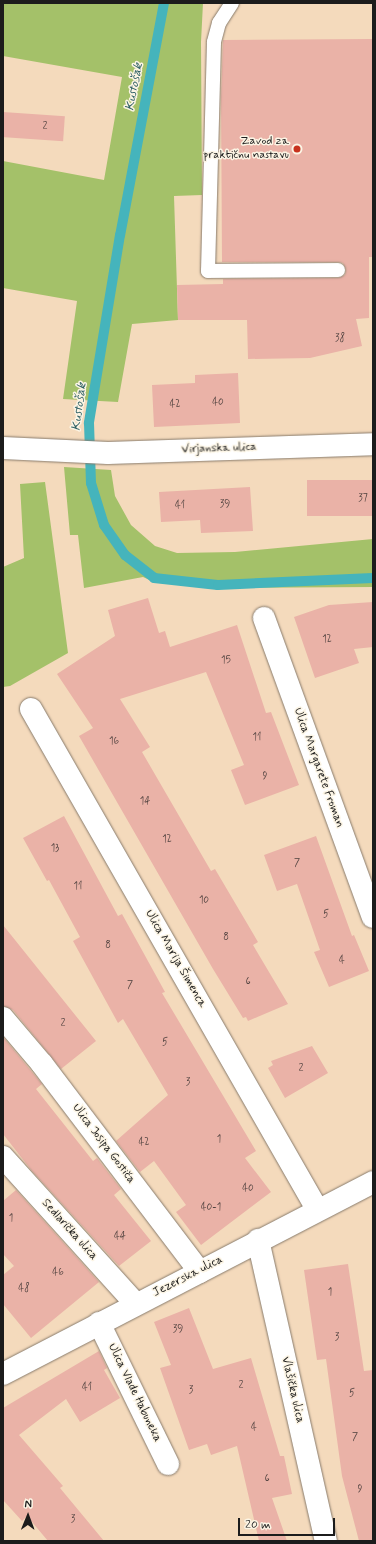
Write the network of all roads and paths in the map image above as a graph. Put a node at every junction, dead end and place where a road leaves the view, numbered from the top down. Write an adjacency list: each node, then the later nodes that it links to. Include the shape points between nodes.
1 (232, 3): 2 (lane, via 219,23 214,42 208,271)
2 (338, 270)
3 (373, 444): 4 (street, Virjanska ulica, via 108,453)
4 (3, 448)
5 (264, 618): 7 (street, Ulica Margarete Froman)
6 (32, 709): 11 (street, Ulica Marija Šimenca)
7 (373, 917)
8 (3, 1018): 13 (street, Ulica Josipa Gostiča, via 42,1064)
9 (3, 1157): 14 (street, Sedlarička ulica)
10 (373, 1182): 11 (street, Jezerska ulica)
11 (318, 1210): 12 (street, Jezerska ulica)
12 (258, 1240): 13 (street, Jezerska ulica); 18 (street, Vlašička ulica)
13 (200, 1272): 14 (street, Jezerska ulica)
14 (135, 1303): 15 (street, Jezerska ulica)
15 (99, 1322): 16 (street, Jezerska ulica); 17 (street, Ulica Vlade Habuneka)
16 (3, 1374)
17 (168, 1464)
18 (326, 1541)

